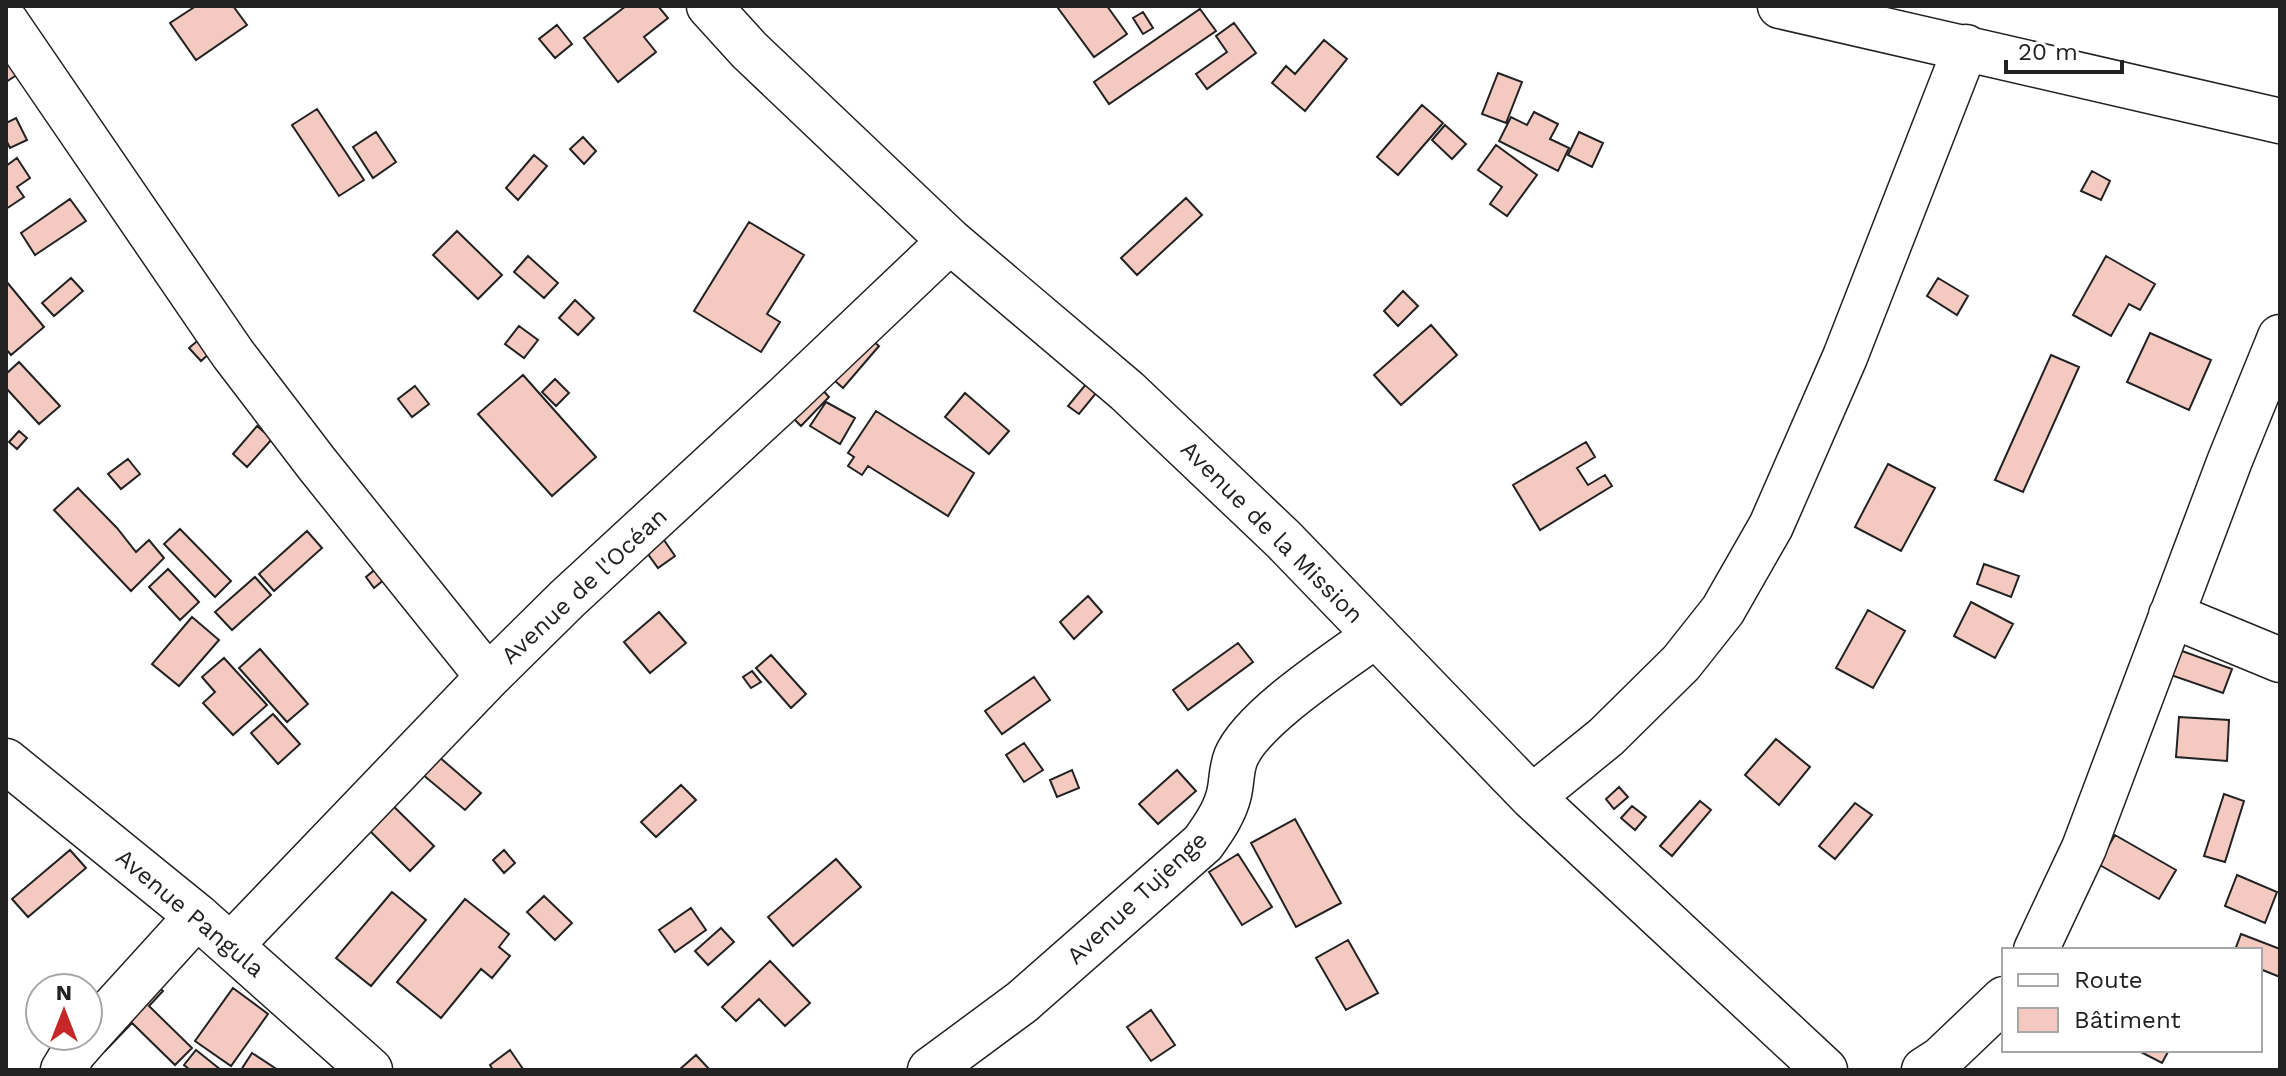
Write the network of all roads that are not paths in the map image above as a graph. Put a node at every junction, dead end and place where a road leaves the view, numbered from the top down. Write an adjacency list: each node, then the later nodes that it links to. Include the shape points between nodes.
1 (709, 6): 6 (street, Avenue de la Mission)
2 (1780, 6): 4 (street)
3 (6, 22): 11 (street, via 233,354)
4 (1966, 47): 5 (street); 13 (street, via 1845,357 1771,526 1723,610 1681,663 1606,737)
5 (2280, 121)
6 (950, 241): 9 (street, Avenue de la Mission, via 1127,391); 11 (street, Avenue de l'Océan)
7 (2280, 337): 8 (street)
8 (2171, 615): 10 (street); 16 (street, via 2084,848)
9 (1376, 635): 13 (street, Avenue de la Mission); 22 (street, Avenue Tujenge, via 1250,735 1237,757 1229,795 1203,843 1022,1002)
10 (2280, 660)
11 (488, 677): 15 (street, Avenue de l'Océan)
12 (6, 761): 14 (street, Avenue Pangula)
13 (1532, 797): 23 (street, Avenue de la Mission)
14 (197, 916): 15 (street, Avenue Pangula); 18 (street)
15 (231, 945): 21 (street, Avenue Pangula)
16 (2037, 948)
17 (2002, 1001): 24 (street)
18 (104, 1018)
19 (74, 1052): 20 (street)
20 (63, 1070)
21 (370, 1070)
22 (930, 1070)
23 (1825, 1070)
24 (1924, 1070)

